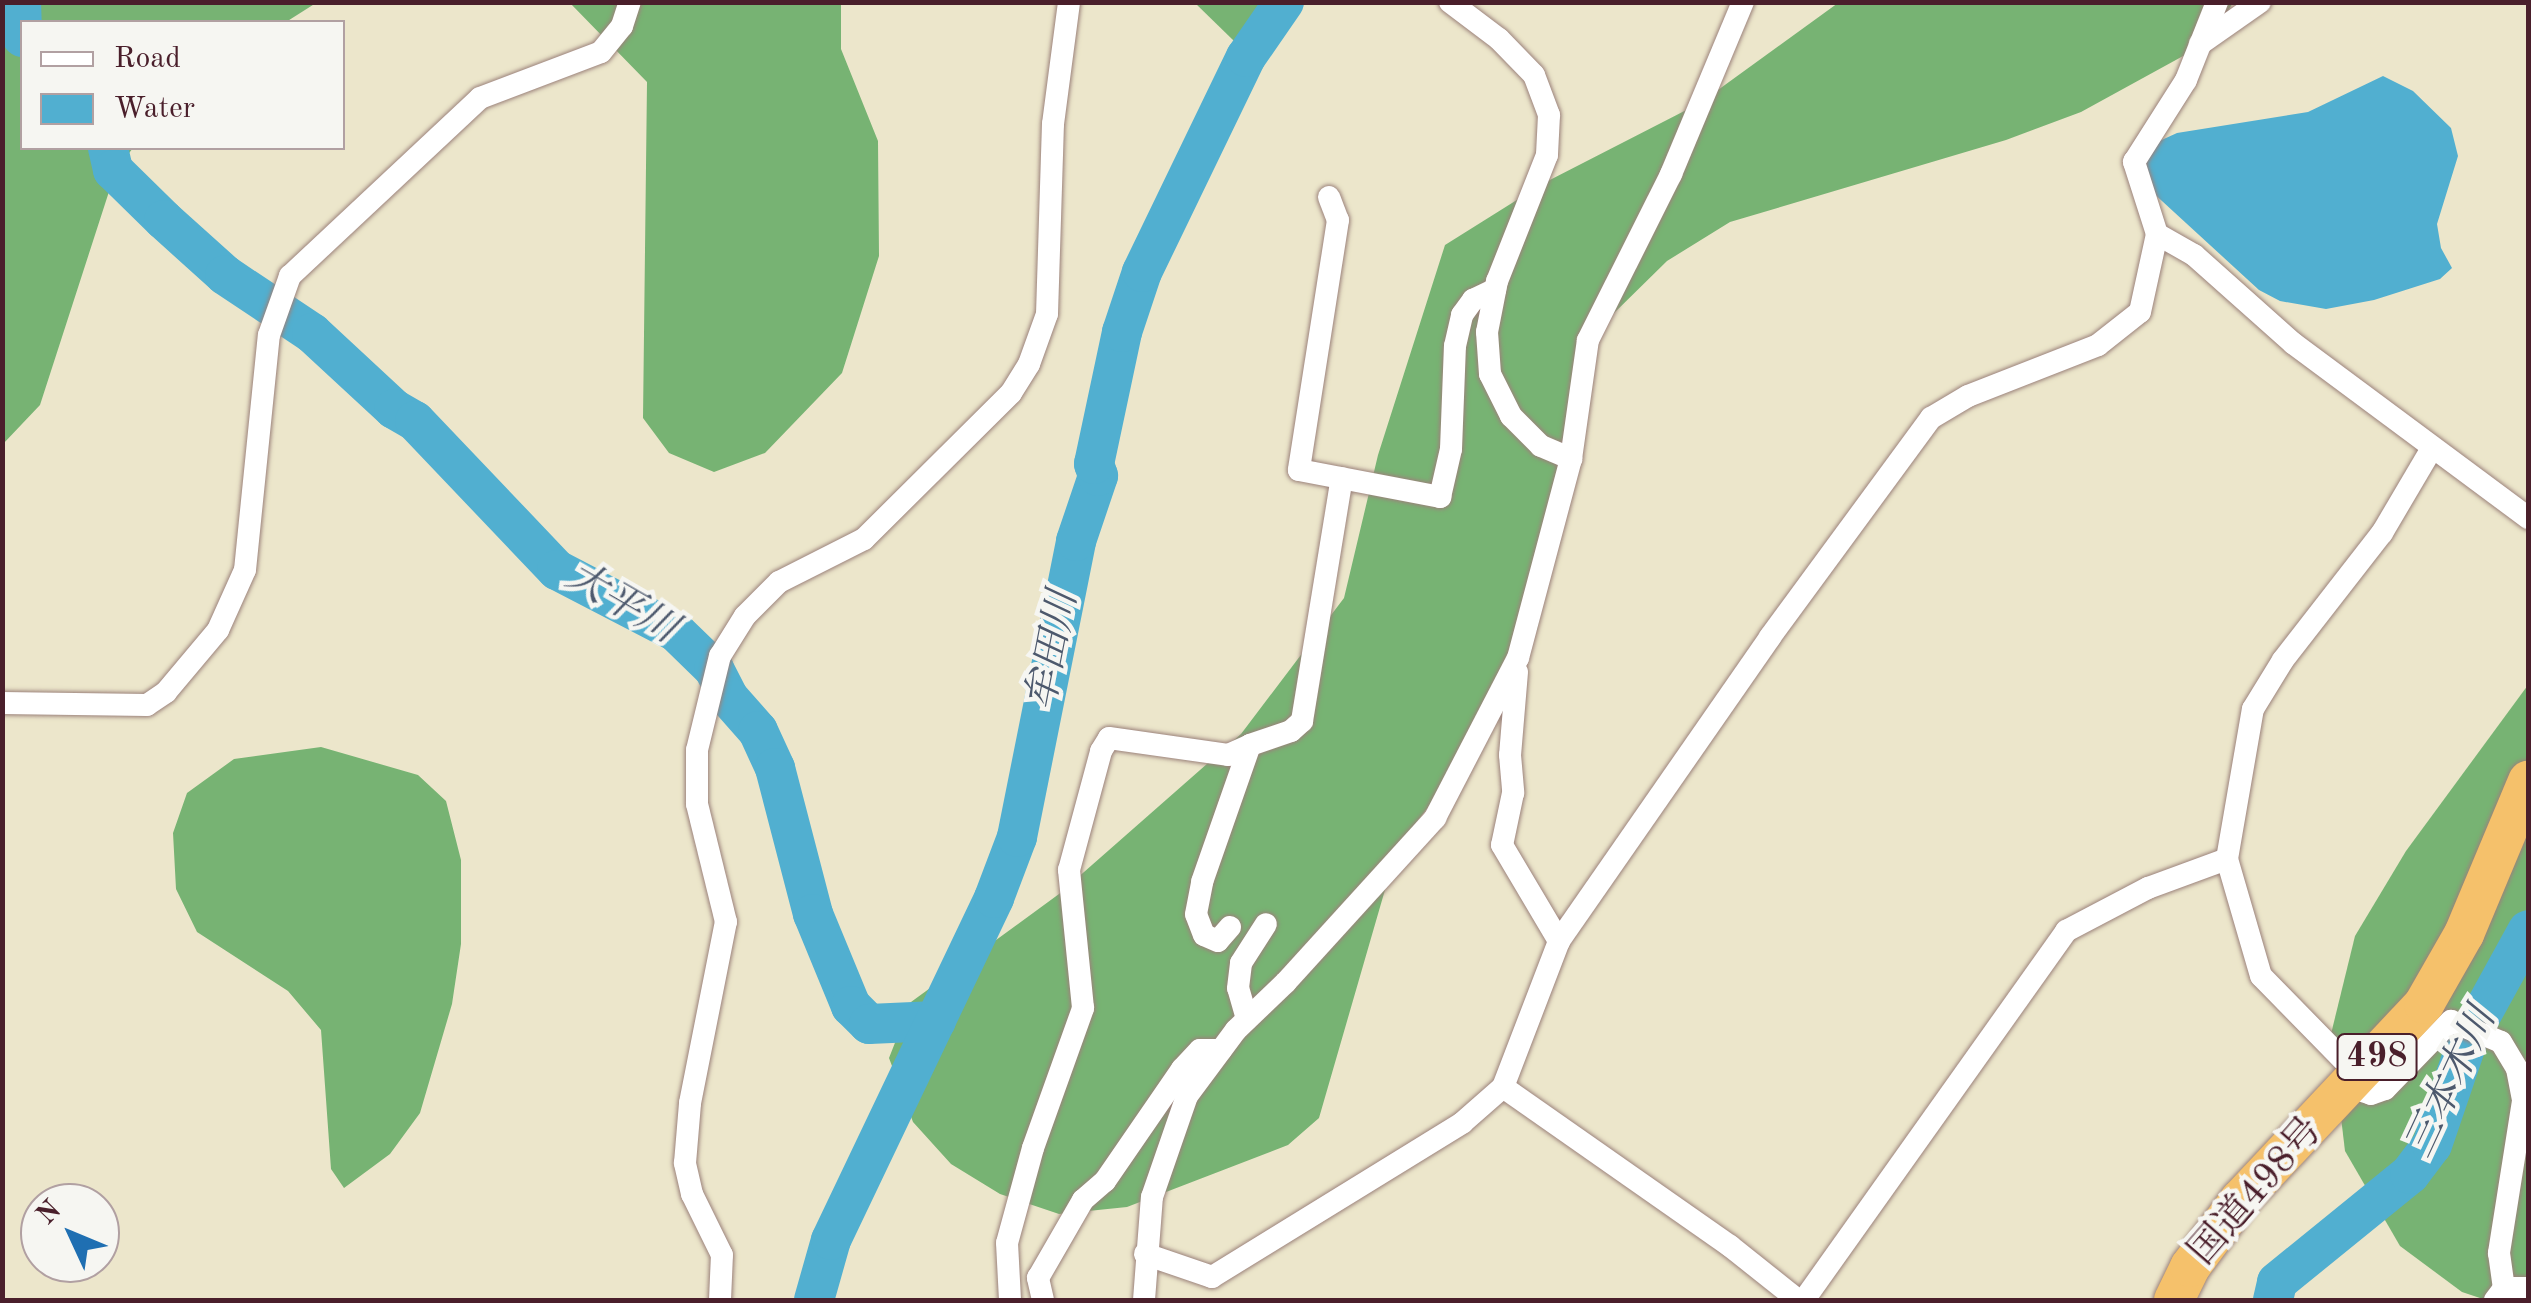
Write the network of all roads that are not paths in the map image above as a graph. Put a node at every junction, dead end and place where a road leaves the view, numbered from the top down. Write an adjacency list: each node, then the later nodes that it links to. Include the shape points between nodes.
1 (630, 2): 16 (street, via 622,26 601,52 480,98 290,276 269,335 245,570 218,630 166,692 147,705)
2 (1069, 2): 30 (street, via 1053,124 1048,314 1029,364 1011,393 864,539 779,582 744,616 720,656 697,750 697,804 726,922 690,1103 685,1162 692,1194 722,1255)
3 (1450, 2): 10 (street, via 1534,75 1549,115 1546,155)
4 (1743, 2): 12 (street, via 1671,174 1588,340)
5 (2216, 2): 7 (street)
6 (2260, 2): 7 (street)
7 (2200, 44): 9 (street, via 2186,80 2134,162)
8 (1329, 196): 13 (street, via 1338,220 1299,470)
9 (2158, 234): 11 (street, via 2194,255 2294,344); 22 (street, via 2140,312 2098,345 1968,396 1931,418)
10 (1496, 289): 12 (street, via 1487,332 1490,374 1511,416 1541,446); 13 (street, via 1473,300 1462,315 1451,449 1440,498)
11 (2432, 448): 14 (street); 19 (street, via 2382,532 2282,660 2253,709)
12 (1571, 458): 15 (street)
13 (1342, 478): 17 (street, via 1302,721)
14 (2528, 518)
15 (1518, 658): 22 (street, via 1513,793 1502,844); 23 (street, via 1435,818)
16 (2, 703)
17 (1250, 745): 21 (street, via 1196,914 1204,935 1218,940); 31 (street, via 1228,755 1110,738 1101,751 1069,870 1083,1008 1007,1244)
18 (2528, 780): 25 (highway, 国道498号 / 498, via 2464,934 2424,1004)
19 (2228, 858): 25 (street, via 2261,976); 34 (street, via 2148,888 2066,931)
20 (1266, 924): 23 (street, via 1241,963 1238,988)
21 (1230, 927)
22 (1559, 941): 26 (street)
23 (1247, 1019): 24 (street)
24 (1221, 1050): 27 (street, via 1187,1096 1165,1154); 32 (street, via 1200,1050 1182,1069 1084,1200 1038,1278)
25 (2355, 1082): 29 (street, via 2371,1094 2385,1089 2451,1021 2501,1042 2523,1101 2499,1253); 35 (highway, 国道498号 / 498, via 2240,1200 2190,1266)
26 (1503, 1087): 27 (street, via 1462,1124 1237,1265 1212,1276); 34 (street)
27 (1146, 1254): 33 (street)
28 (2528, 1288): 29 (street)
29 (2500, 1294)
30 (720, 1300)
31 (1010, 1300)
32 (1043, 1300)
33 (1144, 1300)
34 (1801, 1300)
35 (2174, 1300)

